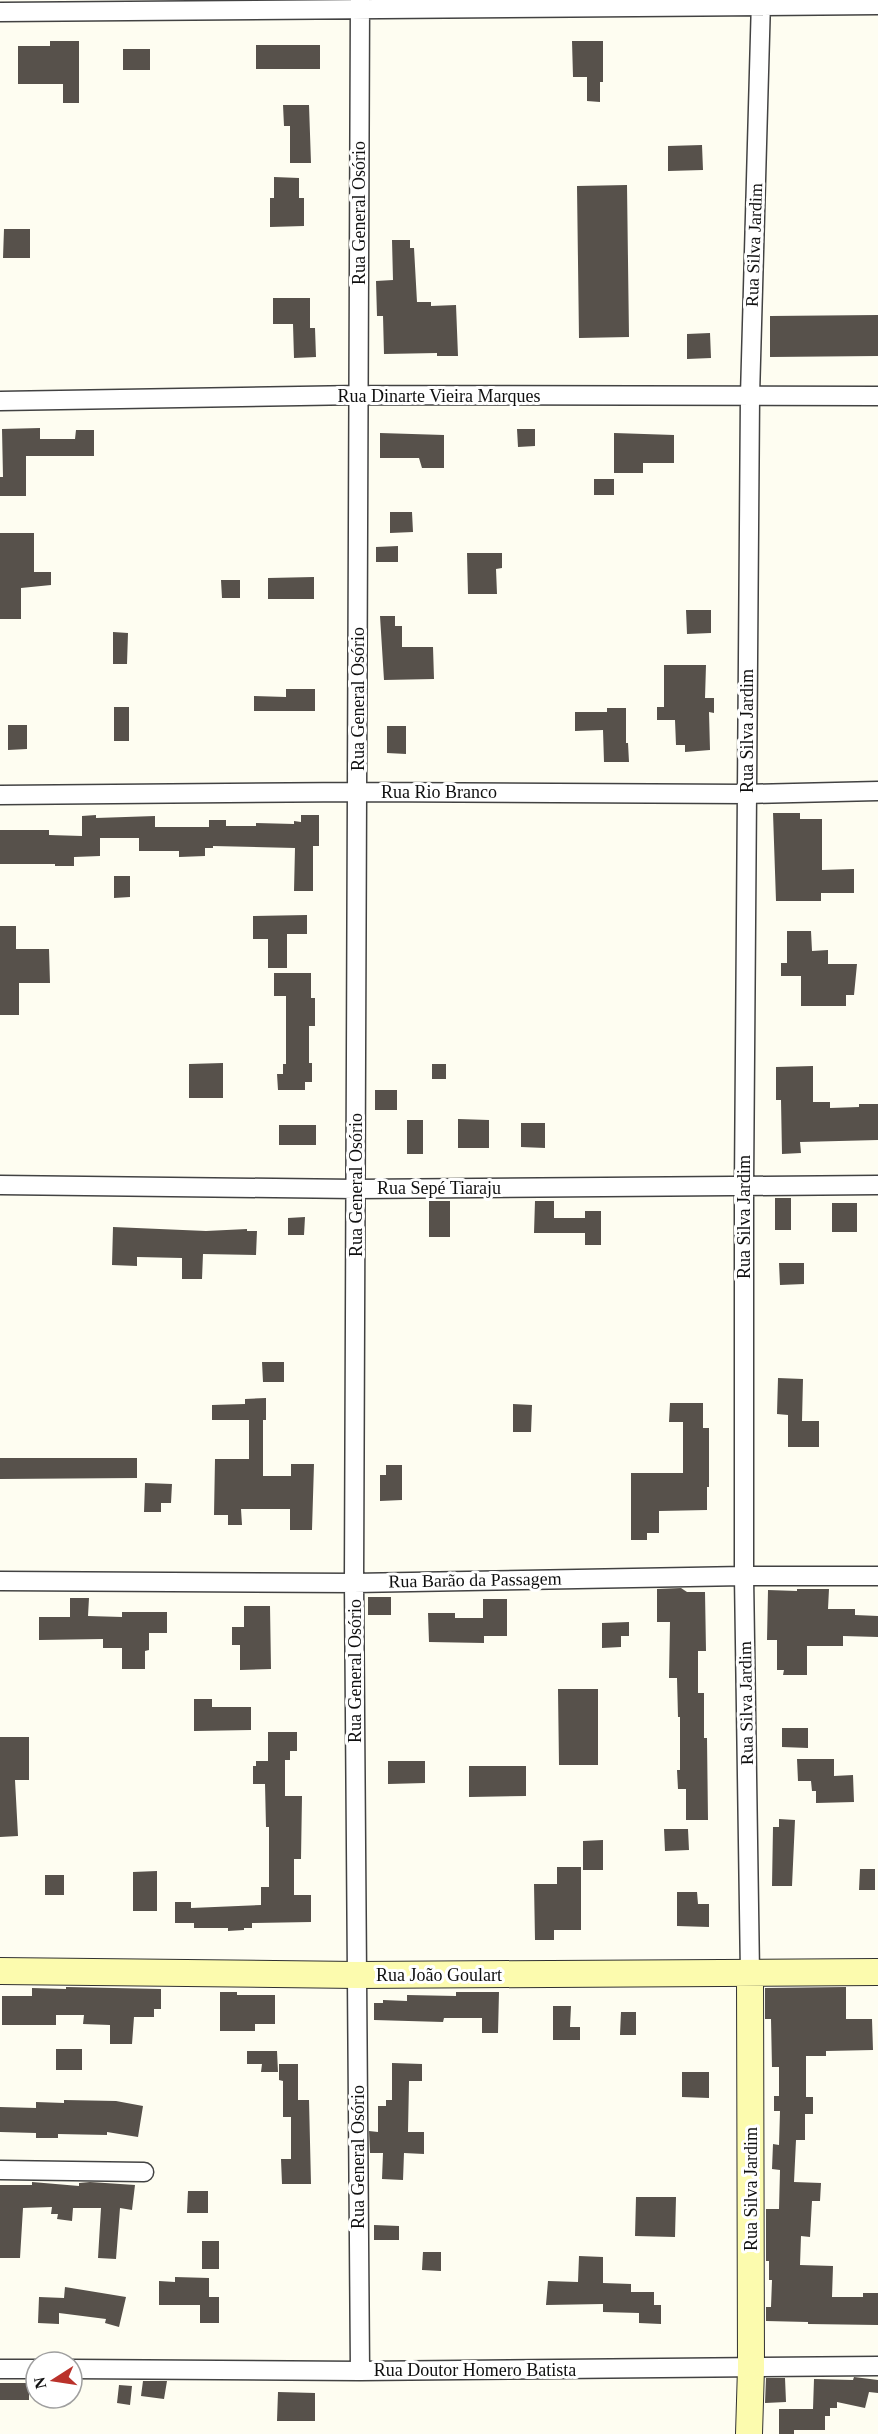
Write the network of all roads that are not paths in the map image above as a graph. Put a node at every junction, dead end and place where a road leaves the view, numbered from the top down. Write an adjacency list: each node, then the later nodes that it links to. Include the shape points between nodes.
1 (761, 2): 2 (street); 3 (street); 6 (street, Rua Silva Jardim)
2 (359, 5): 4 (street); 5 (street, Rua General Osório)
3 (878, 5)
4 (0, 12)
5 (360, 396): 6 (street, Rua Dinarte Vieira Marques); 8 (street, Rua Dinarte Vieira Marques); 10 (street, Rua General Osório)
6 (750, 396): 7 (street, Rua Dinarte Vieira Marques); 11 (street, Rua Silva Jardim)
7 (878, 396)
8 (0, 401)
9 (878, 791): 11 (street, Rua Rio Branco)
10 (358, 792): 11 (street, Rua Rio Branco); 12 (street, Rua Rio Branco); 16 (street, Rua General Osório)
11 (746, 794): 15 (street, Rua Silva Jardim)
12 (0, 795)
13 (0, 1185): 16 (street, Rua Sepé Tiaraju)
14 (878, 1185): 15 (street, Rua Sepé Tiaraju)
15 (744, 1186): 16 (street, Rua Sepé Tiaraju); 17 (street, Rua Silva Jardim)
16 (356, 1189): 20 (street, Rua General Osório)
17 (744, 1576): 18 (street, Rua Barão da Passagem); 20 (street, Rua Barão da Passagem); 23 (street, Rua Silva Jardim)
18 (878, 1576)
19 (0, 1581): 20 (street, Rua Barão da Passagem)
20 (354, 1582): 24 (street, Rua General Osório)
21 (0, 1971): 24 (street, Rua João Goulart)
22 (878, 1972): 23 (street, Rua João Goulart)
23 (750, 1974): 24 (street, Rua João Goulart); 28 (street, Rua Silva Jardim)
24 (357, 1975): 32 (street, Rua General Osório)
25 (0, 2170): 26 (street)
26 (144, 2172)
27 (878, 2366): 28 (street, Rua Doutor Homero Batista)
28 (751, 2368): 32 (street, Rua Doutor Homero Batista); 33 (street, Rua Silva Jardim)
29 (0, 2369): 30 (street)
30 (24, 2369)
31 (84, 2369): 32 (street, Rua Doutor Homero Batista)
32 (360, 2371)
33 (749, 2434)

